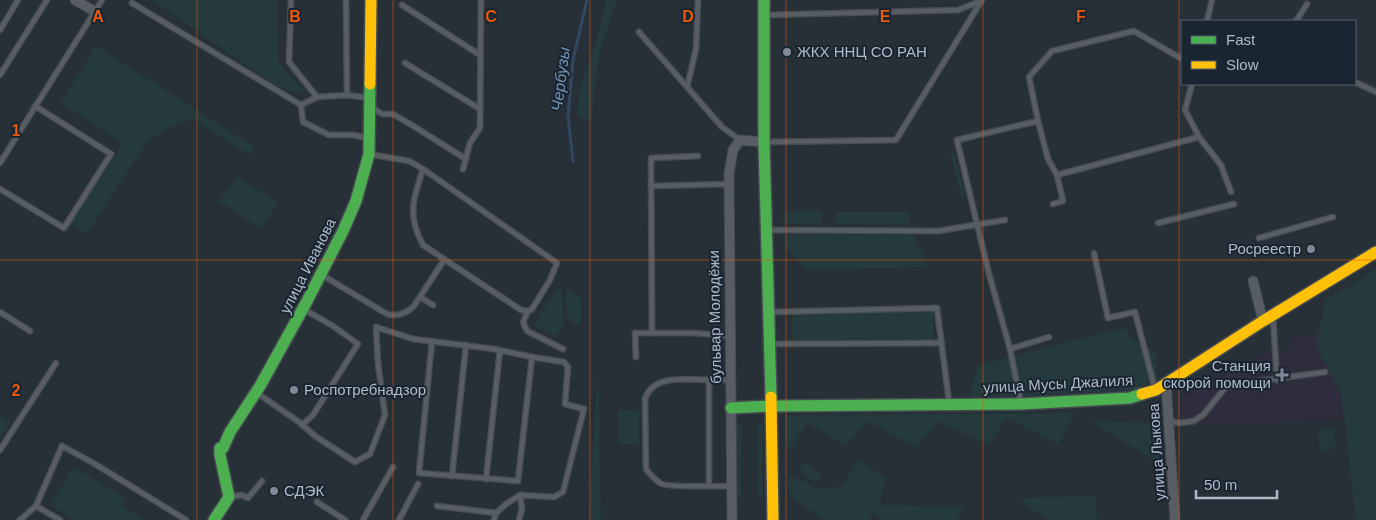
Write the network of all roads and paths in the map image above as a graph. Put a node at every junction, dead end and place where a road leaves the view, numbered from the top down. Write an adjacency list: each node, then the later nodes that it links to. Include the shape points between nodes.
1 (18, 0): 20 (lane)
2 (47, 0): 25 (lane)
3 (75, 0): 16 (street)
4 (102, 0): 16 (lane)
5 (291, 0): 31 (lane, via 289,62)
6 (346, 0): 30 (lane)
7 (371, 0): 32 (street, улица Иванова)
8 (481, 0): 22 (lane)
9 (698, 0): 28 (lane, via 696,49)
10 (764, 0): 17 (street)
11 (983, 0): 17 (lane, via 958,10); 40 (lane, via 896,140)
12 (1212, 0): 18 (lane)
13 (132, 2): 33 (lane)
14 (1306, 4): 19 (lane)
15 (402, 5): 22 (lane)
16 (94, 11): 34 (lane)
17 (764, 15): 40 (street)
18 (1208, 20)
19 (1297, 20)
20 (0, 30)
21 (639, 32): 28 (lane)
22 (480, 55): 35 (lane)
23 (1181, 58): 36 (lane, via 1134,31 1052,51 1029,77)
24 (406, 63): 35 (lane)
25 (0, 75)
26 (1356, 82): 29 (lane)
27 (1192, 85): 37 (lane, via 1185,110)
28 (687, 87): 39 (lane, via 722,127)
29 (1376, 92)
30 (347, 96): 31 (lane); 32 (lane)
31 (317, 97): 33 (lane)
32 (370, 102): 38 (street, улица Иванова); 43 (lane, via 382,114 393,114)
33 (301, 105): 38 (lane, via 303,122 329,134)
34 (35, 106): 44 (lane); 50 (lane, via 111,154 64,228)
35 (480, 109): 43 (lane, via 480,128 470,143)
36 (1038, 122): 47 (lane, via 1048,159); 57 (lane, via 958,140)
37 (1199, 137): 47 (lane); 51 (lane, via 1222,165)
38 (369, 138): 41 (street, улица Иванова)
39 (740, 140): 40 (street); 48 (street, бульвар Молодёжи, via 733,150)
40 (764, 142): 58 (street)
41 (369, 154): 45 (lane, via 409,161); 63 (street, улица Иванова, via 358,199)
42 (698, 156): 49 (lane, via 651,158)
43 (466, 159): 46 (lane)
44 (0, 163)
45 (423, 169): 62 (lane, via 413,207 413,220 424,245); 68 (lane, via 557,263 550,280)
46 (463, 169)
47 (1057, 175): 52 (lane, via 1063,201)
48 (729, 184): 49 (lane); 74 (street, бульвар Молодёжи)
49 (651, 186): 73 (lane)
50 (0, 189)
51 (1231, 192)
52 (1053, 204)
53 (1234, 204): 56 (lane)
54 (1334, 217): 59 (lane)
55 (1006, 220): 57 (lane)
56 (1158, 223)
57 (977, 226): 58 (lane, via 938,231); 81 (lane)
58 (767, 230): 70 (street)
59 (1260, 238)
60 (1376, 252): 71 (street, улица Мусы Джалиля)
61 (1094, 253): 91 (lane, via 1108,318 1135,312)
62 (444, 260): 65 (lane); 68 (lane, via 521,310)
63 (321, 275): 65 (lane, via 394,316 409,311); 67 (street, улица Иванова)
64 (1253, 281): 71 (street)
65 (420, 297): 66 (lane)
66 (433, 304)
67 (304, 310): 92 (street, улица Иванова); 98 (lane, via 358,344 313,415)
68 (528, 311): 80 (lane, via 524,322 527,331)
69 (0, 312): 72 (lane)
70 (770, 312): 77 (street); 78 (lane, via 937,308)
71 (1267, 318): 89 (lane); 90 (street, улица Мусы Джалиля)
72 (30, 331)
73 (652, 333): 74 (lane); 84 (lane, via 635,333)
74 (730, 336): 88 (street, бульвар Молодёжи)
75 (1049, 337): 81 (lane)
76 (432, 341): 79 (lane); 98 (lane, via 413,340 376,327 385,415 370,454 355,462); 101 (lane, via 420,473)
77 (770, 344): 78 (lane); 95 (street)
78 (942, 344): 93 (lane)
79 (466, 345): 82 (lane); 101 (lane)
80 (562, 349)
81 (1010, 349): 94 (lane)
82 (500, 350): 83 (lane); 104 (lane)
83 (532, 357): 104 (lane, via 518,482); 109 (lane, via 564,362 568,367 565,404 584,410 563,492 554,497)
84 (636, 357)
85 (56, 363): 99 (lane)
86 (1325, 372): 89 (lane)
87 (708, 380): 88 (lane); 103 (lane, via 666,380 649,392 643,458 646,469); 107 (lane)
88 (731, 380): 96 (street, бульвар Молодёжи)
89 (1277, 380): 97 (lane, via 1225,388 1194,421)
90 (1166, 382): 91 (street, улица Мусы Джалиля); 97 (street, улица Лыкова)
91 (1156, 390): 94 (street, улица Мусы Джалиля, via 1130,398)
92 (256, 392): 98 (lane); 110 (street, улица Иванова, via 223,448 220,448)
93 (949, 403): 94 (street, улица Мусы Джалиля); 95 (street, улица Мусы Джалиля)
94 (1021, 404)
95 (771, 406): 96 (street, улица Мусы Джалиля); 125 (street)
96 (731, 408): 108 (street, бульвар Молодёжи)
97 (1169, 421): 126 (street, улица Лыкова)
98 (302, 425)
99 (0, 450)
100 (392, 467): 120 (lane)
101 (452, 476): 104 (lane)
102 (648, 478): 103 (lane)
103 (655, 478): 107 (lane, via 664,485)
104 (486, 479)
105 (262, 481): 110 (lane, via 248,498 242,495)
106 (418, 484): 121 (lane)
107 (709, 486): 108 (lane)
108 (731, 486): 124 (street, бульвар Молодёжи)
109 (520, 495): 114 (lane); 123 (lane, via 522,508)
110 (229, 497): 118 (street)
111 (317, 502): 119 (lane)
112 (36, 506): 115 (lane); 116 (lane); 117 (lane, via 62,446)
113 (437, 506): 114 (lane)
114 (496, 513): 122 (lane)
115 (20, 520)
116 (60, 520)
117 (186, 520)
118 (214, 520)
119 (345, 520)
120 (363, 520)
121 (399, 520)
122 (494, 520)
123 (519, 520)
124 (732, 520)
125 (773, 520)
126 (1176, 520)

